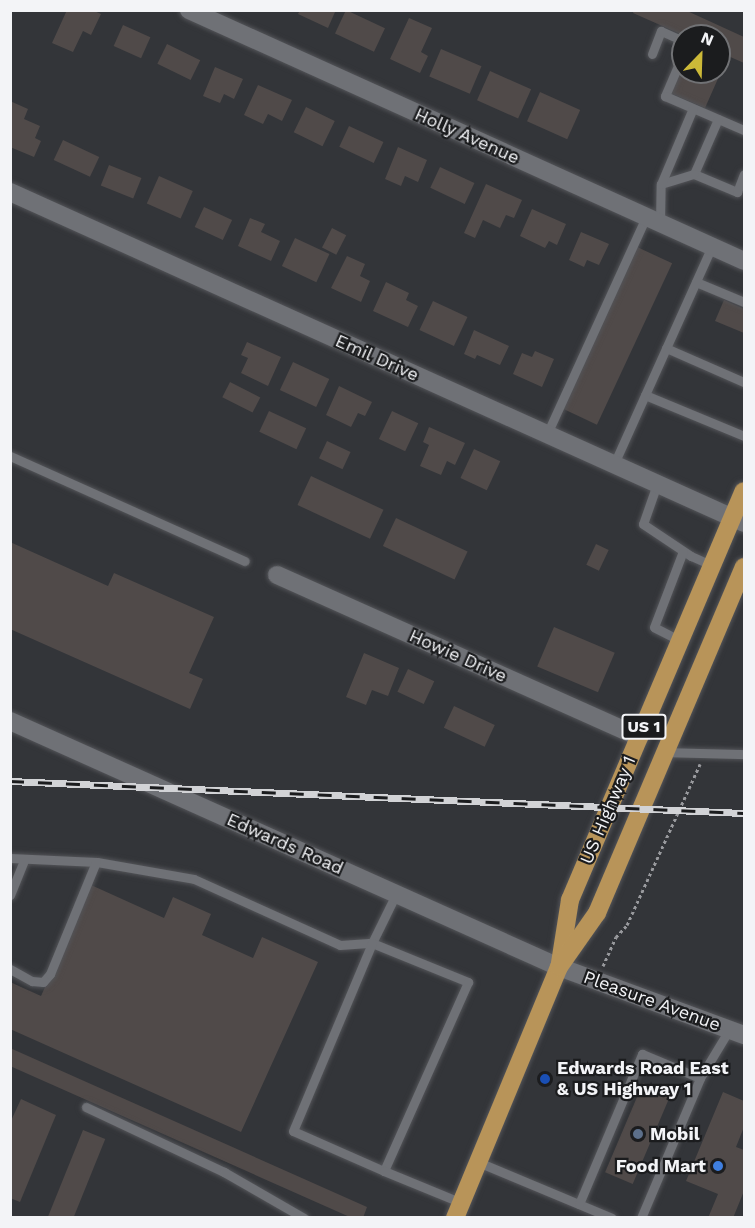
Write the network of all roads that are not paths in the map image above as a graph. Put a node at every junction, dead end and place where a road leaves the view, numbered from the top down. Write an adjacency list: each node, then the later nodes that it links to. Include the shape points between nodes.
1 (189, 10): 12 (street, Holly Avenue)
2 (671, 36): 3 (lane, via 661,32)
3 (652, 54)
4 (671, 82): 5 (lane, via 665,96)
5 (693, 108): 6 (lane); 10 (lane)
6 (718, 119): 7 (lane); 8 (lane)
7 (744, 130)
8 (694, 174): 9 (lane, via 736,192); 10 (lane)
9 (744, 174)
10 (661, 183): 12 (lane)
11 (10, 192): 20 (street, Emil Drive)
12 (653, 220): 13 (street, Holly Avenue); 20 (lane)
13 (712, 246): 14 (street, Holly Avenue); 15 (lane)
14 (744, 261)
15 (696, 282): 16 (lane); 17 (lane)
16 (744, 302)
17 (666, 348): 18 (lane); 19 (lane)
18 (744, 382)
19 (645, 395): 21 (lane); 23 (lane)
20 (547, 434): 23 (street, Emil Drive)
21 (744, 436)
22 (10, 456): 28 (lane)
23 (614, 464): 24 (street, Emil Drive)
24 (657, 484): 26 (street, Emil Drive); 27 (lane, via 643,524)
25 (744, 491): 26 (main road, US Highway 1 / US 1)
26 (739, 521): 29 (main road, US Highway 1 / US 1)
27 (683, 551): 29 (lane); 32 (lane, via 654,627)
28 (245, 561)
29 (712, 566): 32 (main road, US Highway 1 / US 1)
30 (744, 567): 35 (main road, US Highway 1 / US 1)
31 (278, 575): 34 (street, Howie Drive)
32 (681, 640): 34 (main road, US Highway 1 / US 1)
33 (10, 721): 40 (street, Edwards Road)
34 (639, 737): 43 (main road, US Highway 1 / US 1, via 570,900)
35 (665, 752): 36 (lane); 43 (main road, US Highway 1 / US 1, via 597,913)
36 (744, 754)
37 (10, 858): 38 (lane)
38 (24, 860): 39 (lane); 41 (lane)
39 (96, 862): 42 (lane, via 194,879 340,945); 44 (lane, via 50,974 43,982 32,981)
40 (396, 894): 42 (lane); 43 (street, Edwards Road)
41 (10, 895)
42 (372, 943): 49 (lane, via 293,1131); 49 (lane, via 468,982)
43 (559, 967): 45 (street, Pleasure Avenue); 48 (main road, US Highway 1 / US 1)
44 (10, 969)
45 (737, 1033): 46 (lane)
46 (700, 1078): 50 (lane, via 642,1054); 54 (lane)
47 (86, 1107): 52 (lane, via 224,1172)
48 (478, 1162): 50 (lane); 51 (main road, US Highway 1 / US 1)
49 (384, 1171): 51 (lane)
50 (579, 1204): 53 (lane)
51 (458, 1210)
52 (304, 1218)
53 (612, 1218)
54 (640, 1218)

